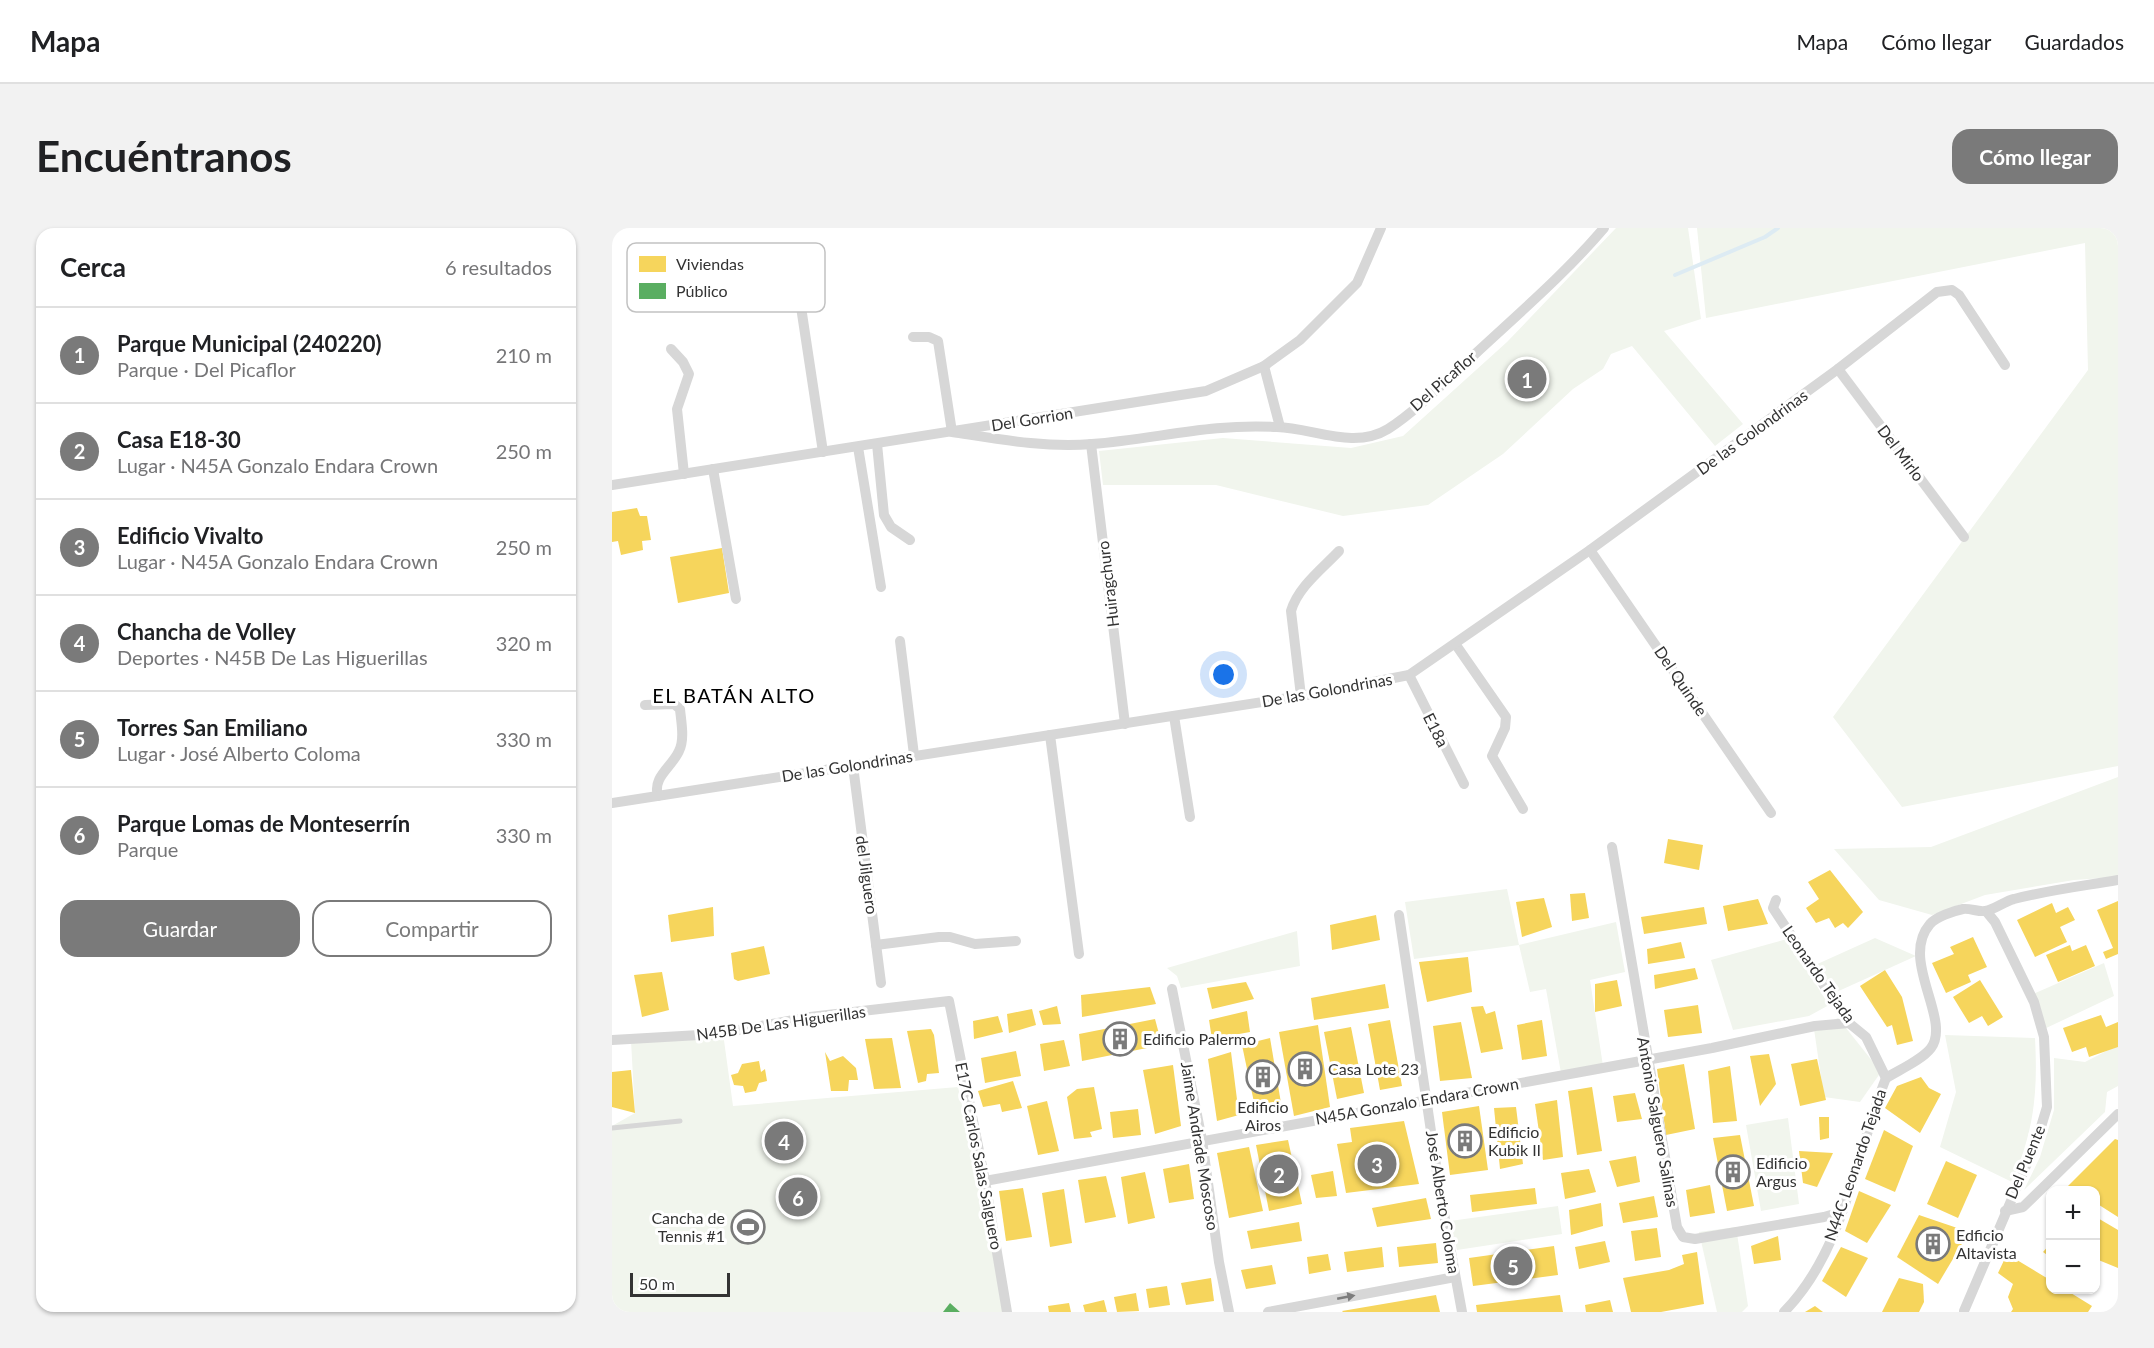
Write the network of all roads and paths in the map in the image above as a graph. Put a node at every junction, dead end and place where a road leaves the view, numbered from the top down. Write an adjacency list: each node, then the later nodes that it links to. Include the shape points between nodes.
1 (1382, 228): 7 (street, Del Gorrion, via 1357,283 1300,340)
2 (1604, 228): 9 (street, Del Picaflor, via 1578,258 1388,429 1354,439)
3 (802, 312): 14 (street)
4 (913, 337): 10 (street, via 929,336 938,341)
5 (670, 350): 16 (street, via 689,374 677,409)
6 (2006, 365): 8 (street, De las Golondrinas, via 1952,290 1937,292)
7 (1264, 366): 9 (street); 10 (street, Del Gorrion, via 1206,391)
8 (1838, 369): 18 (street, Del Mirlo); 20 (street, De las Golondrinas)
9 (1280, 427): 12 (street, Del Picaflor, via 1210,427)
10 (952, 432): 11 (street, Del Gorrion); 12 (street, Del Picaflor, via 1025,443)
11 (877, 444): 13 (street, Del Gorrion); 19 (street, via 884,515 891,526)
12 (1091, 444): 30 (street, Huiragchuro)
13 (858, 447): 14 (street, Del Gorrion); 22 (street)
14 (823, 452): 15 (street, Del Gorrion)
15 (713, 469): 16 (street, Del Gorrion); 23 (street)
16 (684, 474): 17 (street, Del Gorrion)
17 (612, 485)
18 (1964, 537)
19 (910, 540)
20 (1590, 550): 25 (street, De las Golondrinas); 38 (street, Del Quinde)
21 (1339, 551): 27 (street, via 1301,591 1291,611)
22 (881, 587)
23 (736, 599)
24 (900, 641): 32 (street)
25 (1456, 645): 26 (street, De las Golondrinas); 37 (street, via 1506,717 1492,756)
26 (1409, 675): 27 (street, De las Golondrinas); 34 (street, E18a)
27 (1301, 696): 29 (street, De las Golondrinas)
28 (645, 705): 35 (street, via 674,704 680,709 680,750 658,781)
29 (1174, 716): 30 (street, De las Golondrinas); 39 (street)
30 (1125, 724): 31 (street, De las Golondrinas)
31 (1050, 735): 32 (street, De las Golondrinas); 47 (street)
32 (914, 755): 33 (street, De las Golondrinas)
33 (853, 766): 35 (street, De las Golondrinas); 46 (street, del Jilguero)
34 (1464, 784)
35 (658, 796): 36 (street, De las Golondrinas)
36 (612, 803)
37 (1522, 808)
38 (1771, 813)
39 (1190, 817)
40 (1612, 847): 53 (street, Antonio Salguero Salinas)
41 (2118, 880): 43 (street, via 2040,892 2002,902)
42 (1776, 900): 51 (street, Leonardo Tejada, via 1773,908)
43 (1986, 911): 54 (street, via 1963,909 1930,924 1922,938 1919,956 1934,1017 1935,1040 1931,1048); 61 (street, Del Puente, via 2034,1002 2044,1037 2047,1075 2047,1107 2037,1140)
44 (1399, 915): 55 (street, José Alberto Coloma)
45 (1016, 940): 46 (street, via 975,944 939,937)
46 (876, 945): 48 (street, del Jilguero)
47 (1079, 954)
48 (881, 983)
49 (1172, 989): 59 (street, Jaime Andrade Moscoso)
50 (949, 1001): 52 (street, N45B De Las Higuerillas, via 810,1017 717,1034); 60 (street, E17C Carlos Salas Salguero)
51 (1849, 1023): 53 (street, N45A Gonzalo Endara Crown); 54 (street, Leonardo Tejada, via 1866,1036)
52 (612, 1040)
53 (1646, 1059): 55 (street, N45A Gonzalo Endara Crown); 62 (street, Antonio Salguero Salinas, via 1677,1227 1683,1237 1695,1239)
54 (1886, 1078): 62 (street, N44C Leonardo Tejada)
55 (1426, 1099): 59 (street, N45A Gonzalo Endara Crown); 63 (street, José Alberto Coloma)
56 (2118, 1114): 61 (street, via 2023,1207)
57 (680, 1121): 58 (lane)
58 (612, 1128)
59 (1202, 1140): 60 (street, N45A Gonzalo Endara Crown); 64 (street, Jaime Andrade Moscoso)
60 (985, 1182): 66 (street, E17C Carlos Salas Salguero)
61 (2005, 1211): 65 (street, Del Puente)
62 (1841, 1212): 69 (street, N44C Leonardo Tejada, via 1835,1233 1809,1279)
63 (1455, 1277): 67 (street, one-way to 63); 68 (street, José Alberto Coloma)
64 (1228, 1307)
65 (1964, 1311)
66 (1007, 1312)
67 (1268, 1312)
68 (1462, 1312)
69 (1784, 1312)

